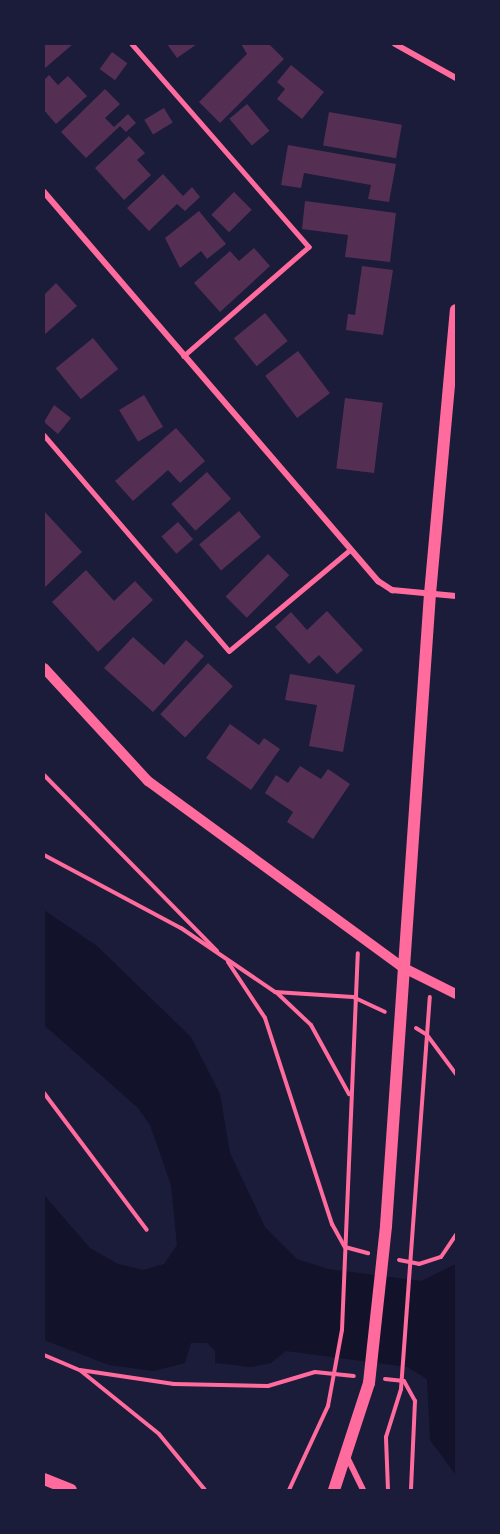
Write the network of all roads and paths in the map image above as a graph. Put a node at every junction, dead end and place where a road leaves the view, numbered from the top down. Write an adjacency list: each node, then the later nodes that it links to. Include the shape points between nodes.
1 (132, 44): 6 (lane, via 309,248)
2 (395, 44): 3 (street)
3 (456, 78)
4 (44, 192): 6 (street)
5 (456, 310): 9 (main road)
6 (184, 356): 8 (street)
7 (44, 435): 8 (lane, via 229,651)
8 (350, 550): 9 (street, via 392,590)
9 (430, 594): 10 (street); 16 (main road)
10 (456, 596)
11 (44, 668): 14 (street, via 148,782)
12 (44, 775): 15 (path)
13 (44, 855): 15 (path, via 181,928)
14 (360, 936): 16 (street); 20 (path)
15 (225, 959): 18 (path); 28 (path, via 265,1018 332,1224 345,1247)
16 (402, 967): 17 (street); 21 (main road)
17 (431, 981): 19 (street); 22 (path)
18 (275, 992): 20 (path); 25 (path, via 311,1025)
19 (456, 994)
20 (353, 997): 21 (path); 25 (path)
21 (399, 1019): 34 (main road, via 386,1226 369,1383)
22 (427, 1035): 23 (path); 41 (path, via 401,1389 386,1437)
23 (456, 1074)
24 (44, 1093): 26 (path)
25 (350, 1098): 38 (path, via 342,1330 328,1406)
26 (147, 1230)
27 (456, 1235): 29 (path, via 441,1257 419,1264)
28 (377, 1255)
29 (387, 1257)
30 (44, 1355): 31 (path)
31 (80, 1370): 32 (path, via 174,1384 268,1386); 37 (path, via 159,1434)
32 (315, 1372)
33 (404, 1381): 42 (path, via 415,1401)
34 (348, 1459): 39 (main road); 40 (street)
35 (44, 1479): 36 (main road)
36 (70, 1491)
37 (205, 1491)
38 (289, 1491)
39 (334, 1491)
40 (363, 1491)
41 (388, 1491)
42 (411, 1491)

